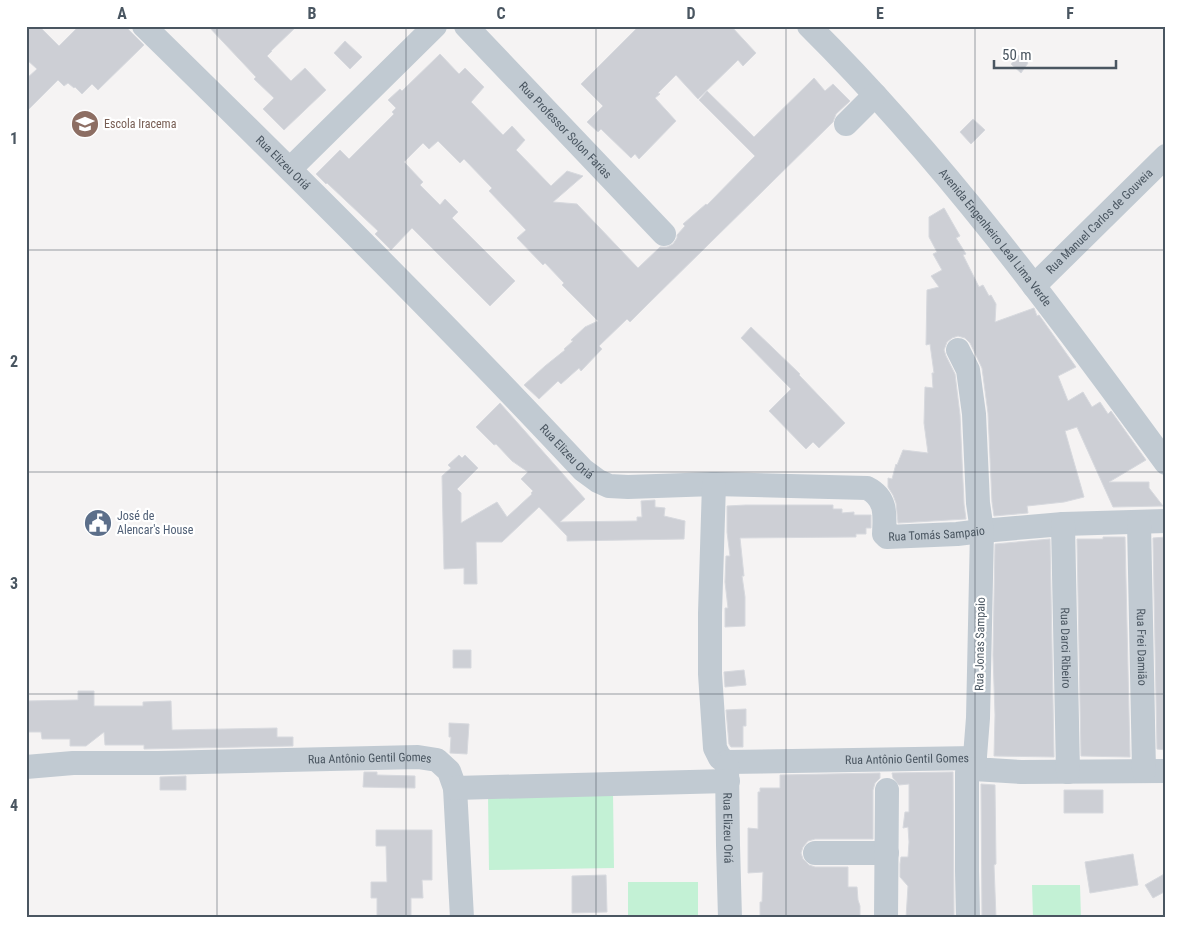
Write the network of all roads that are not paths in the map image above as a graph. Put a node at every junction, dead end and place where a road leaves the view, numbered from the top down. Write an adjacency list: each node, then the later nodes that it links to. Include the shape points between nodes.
1 (144, 26): 8 (street, Rua Elizeu Oriá)
2 (435, 26): 8 (street)
3 (466, 26): 9 (street, Rua Professor Solon Farias)
4 (809, 26): 5 (street, Avenida Engenheiro Leal Lima Verde)
5 (875, 95): 6 (street); 10 (street, Avenida Engenheiro Leal Lima Verde, via 957,189)
6 (846, 124)
7 (1166, 156): 10 (street, Rua Manuel Carlos de Gouveia)
8 (290, 169): 13 (street, Rua Elizeu Oriá, via 591,476 609,486)
9 (664, 234)
10 (1034, 286): 12 (street, Avenida Engenheiro Leal Lima Verde)
11 (958, 350): 17 (street, Rua Jonas Sampaio, via 968,370 974,414)
12 (1166, 463)
13 (714, 484): 17 (street, Rua Tomás Sampaio, via 867,488 883,504 884,534 887,537); 20 (street, via 710,674 715,748)
14 (1166, 521): 15 (street, Rua Tomás Sampaio)
15 (1139, 522): 16 (street, Rua Tomás Sampaio); 21 (street, Rua Frei Damião)
16 (1064, 524): 17 (street, Rua Tomás Sampaio); 22 (street, Rua Darci Ribeiro)
17 (982, 531): 18 (street, Rua Jonas Sampaio)
18 (974, 764): 20 (street, Rua Antônio Gentil Gomes); 22 (street, Rua Antônio Gentil Gomes, via 1022,772); 30 (street, Rua Jonas Sampaio, via 967,773)
19 (26, 767): 23 (street, Rua Antônio Gentil Gomes, via 73,763 418,758 437,760 449,771)
20 (727, 771): 23 (street, Rua Antônio Gentil Gomes); 28 (street, Rua Elizeu Oriá)
21 (1155, 771): 22 (street, Rua Antônio Gentil Gomes)
22 (1068, 772)
23 (455, 788): 27 (street)
24 (887, 790): 26 (street)
25 (815, 853): 26 (street)
26 (887, 853): 29 (street)
27 (462, 918)
28 (730, 918)
29 (886, 918)
30 (968, 918)

